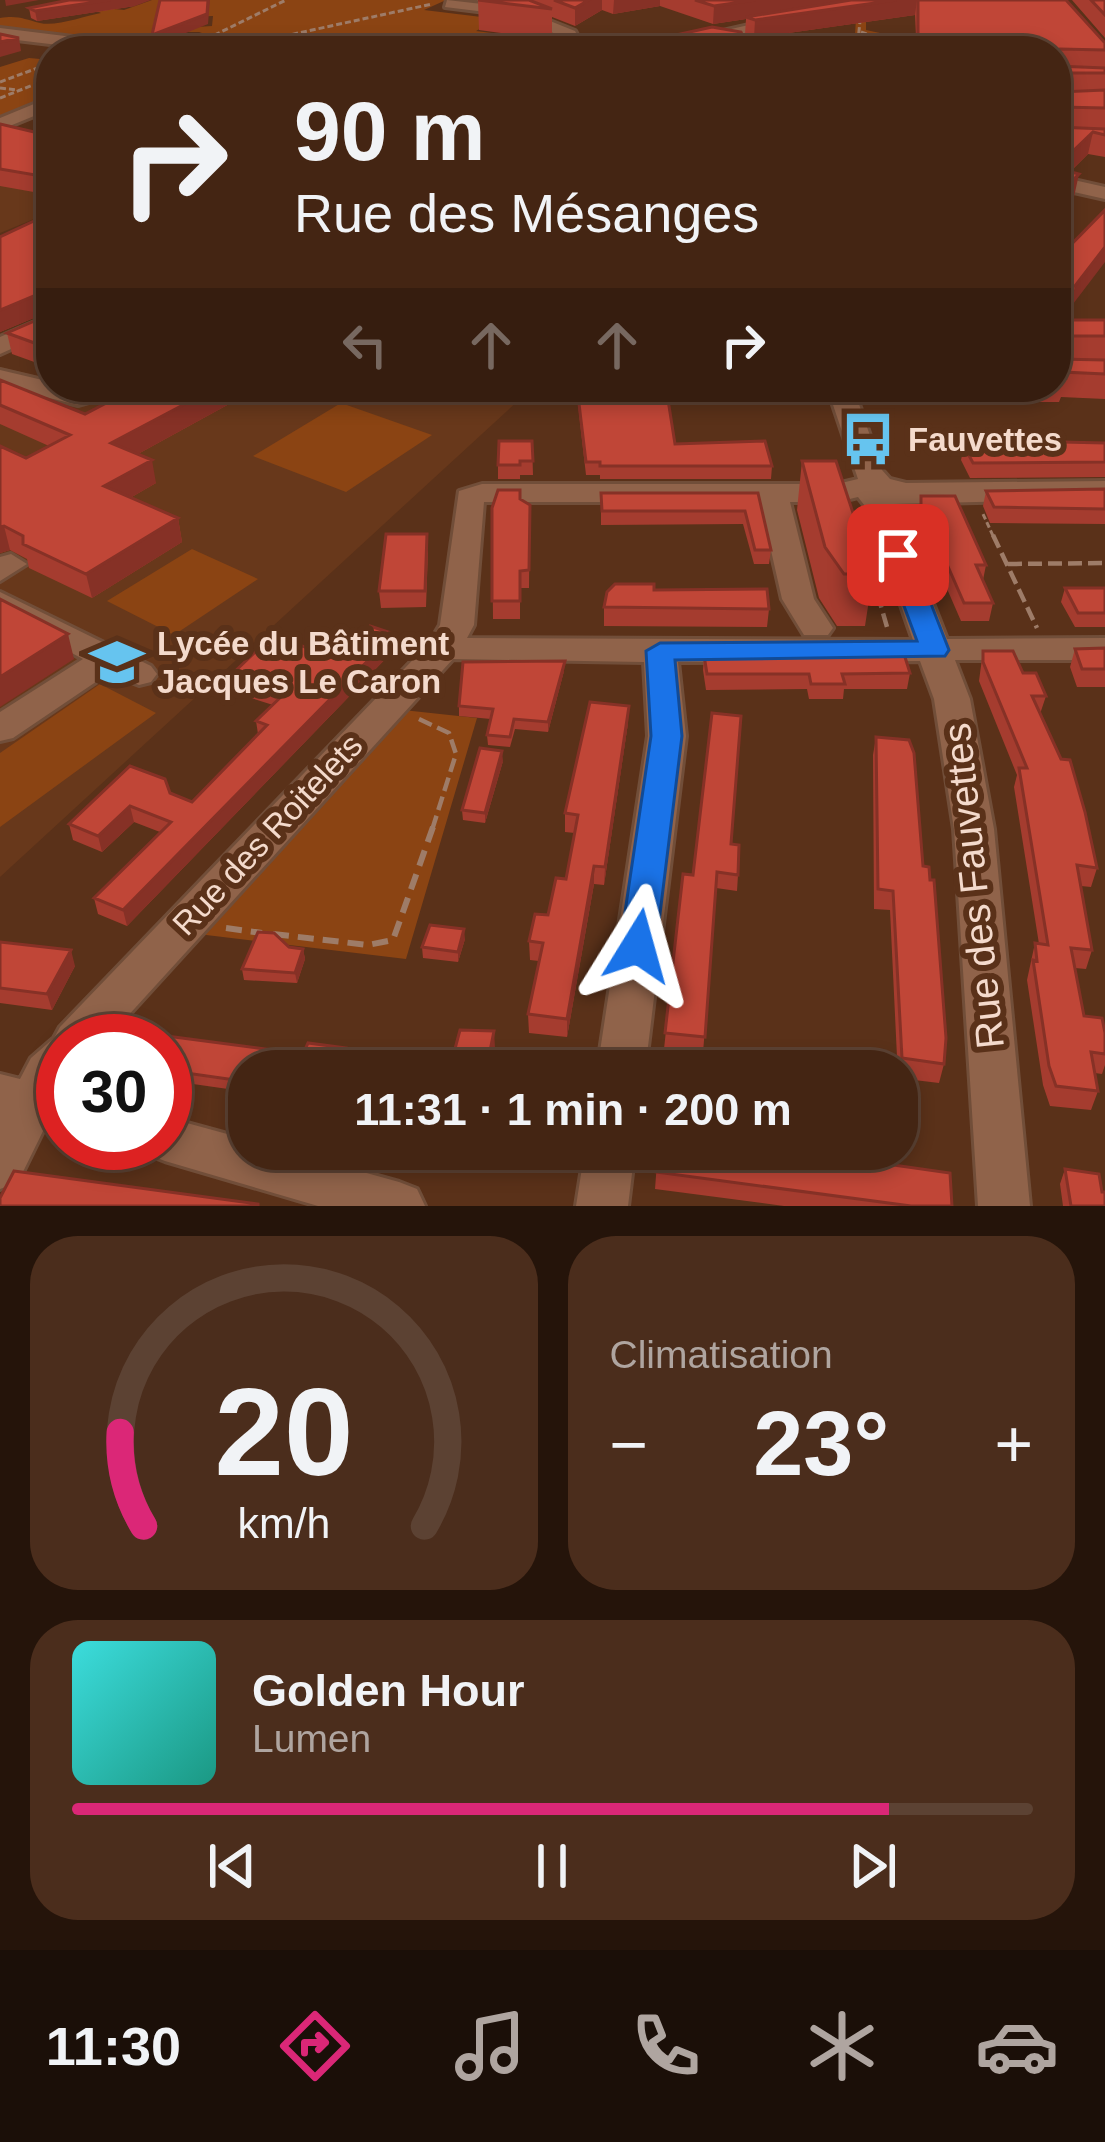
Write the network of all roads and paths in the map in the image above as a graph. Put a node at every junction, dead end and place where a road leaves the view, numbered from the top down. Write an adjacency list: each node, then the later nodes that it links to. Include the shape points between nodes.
1 (286, 0): 9 (path)
2 (484, 0): 4 (street)
3 (453, 2): 4 (street); 10 (path)
4 (520, 14): 11 (street, via 501,24)
5 (814, 16): 12 (street)
6 (861, 17): 7 (path)
7 (861, 32): 13 (path); 14 (path)
8 (0, 33): 15 (street)
9 (199, 36)
10 (282, 36)
11 (542, 36)
12 (698, 36)
13 (860, 36)
14 (874, 36)
15 (36, 37)
16 (10, 50): 17 (street)
17 (36, 58)
18 (36, 64): 19 (path)
19 (0, 82)
20 (36, 84): 21 (path)
21 (0, 98)
22 (36, 109): 23 (street)
23 (1, 125): 24 (street)
24 (26, 137)
25 (1071, 185): 26 (street)
26 (1105, 193)
27 (36, 329): 28 (street)
28 (0, 346)
29 (0, 358): 30 (street)
30 (36, 370)
31 (0, 378): 32 (street)
32 (36, 387)
33 (845, 402): 37 (street, Rue des Fauvettes)
34 (1105, 490): 36 (street)
35 (772, 491): 37 (street); 44 (street, via 798,599); 45 (street, Rue des Roitelets, via 482,493 466,503 457,625)
36 (974, 491): 37 (street); 39 (path)
37 (876, 492): 46 (street, Rue des Fauvettes)
38 (1105, 563): 39 (path)
39 (1007, 564): 47 (path)
40 (872, 575): 42 (path)
41 (865, 595): 42 (path)
42 (878, 595): 46 (path)
43 (0, 602): 51 (street, via 124,666)
44 (816, 628)
45 (444, 648): 49 (street); 50 (street, Rue des Roitelets)
46 (916, 649): 47 (street); 49 (street); 61 (street, Rue des Fauvettes, via 952,699 974,829)
47 (1048, 649): 48 (street)
48 (1105, 649)
49 (660, 651): 54 (street, via 667,736)
50 (382, 711): 52 (street, Rue des Roitelets); 52 (path, via 449,733 456,754 393,940 368,945)
51 (0, 729)
52 (184, 922): 53 (street, Rue des Roitelets)
53 (101, 1014)
54 (624, 1050)
55 (32, 1103): 57 (street)
56 (192, 1147): 59 (street)
57 (0, 1166)
58 (607, 1170): 60 (street)
59 (399, 1206)
60 (602, 1206)
61 (1004, 1206)

